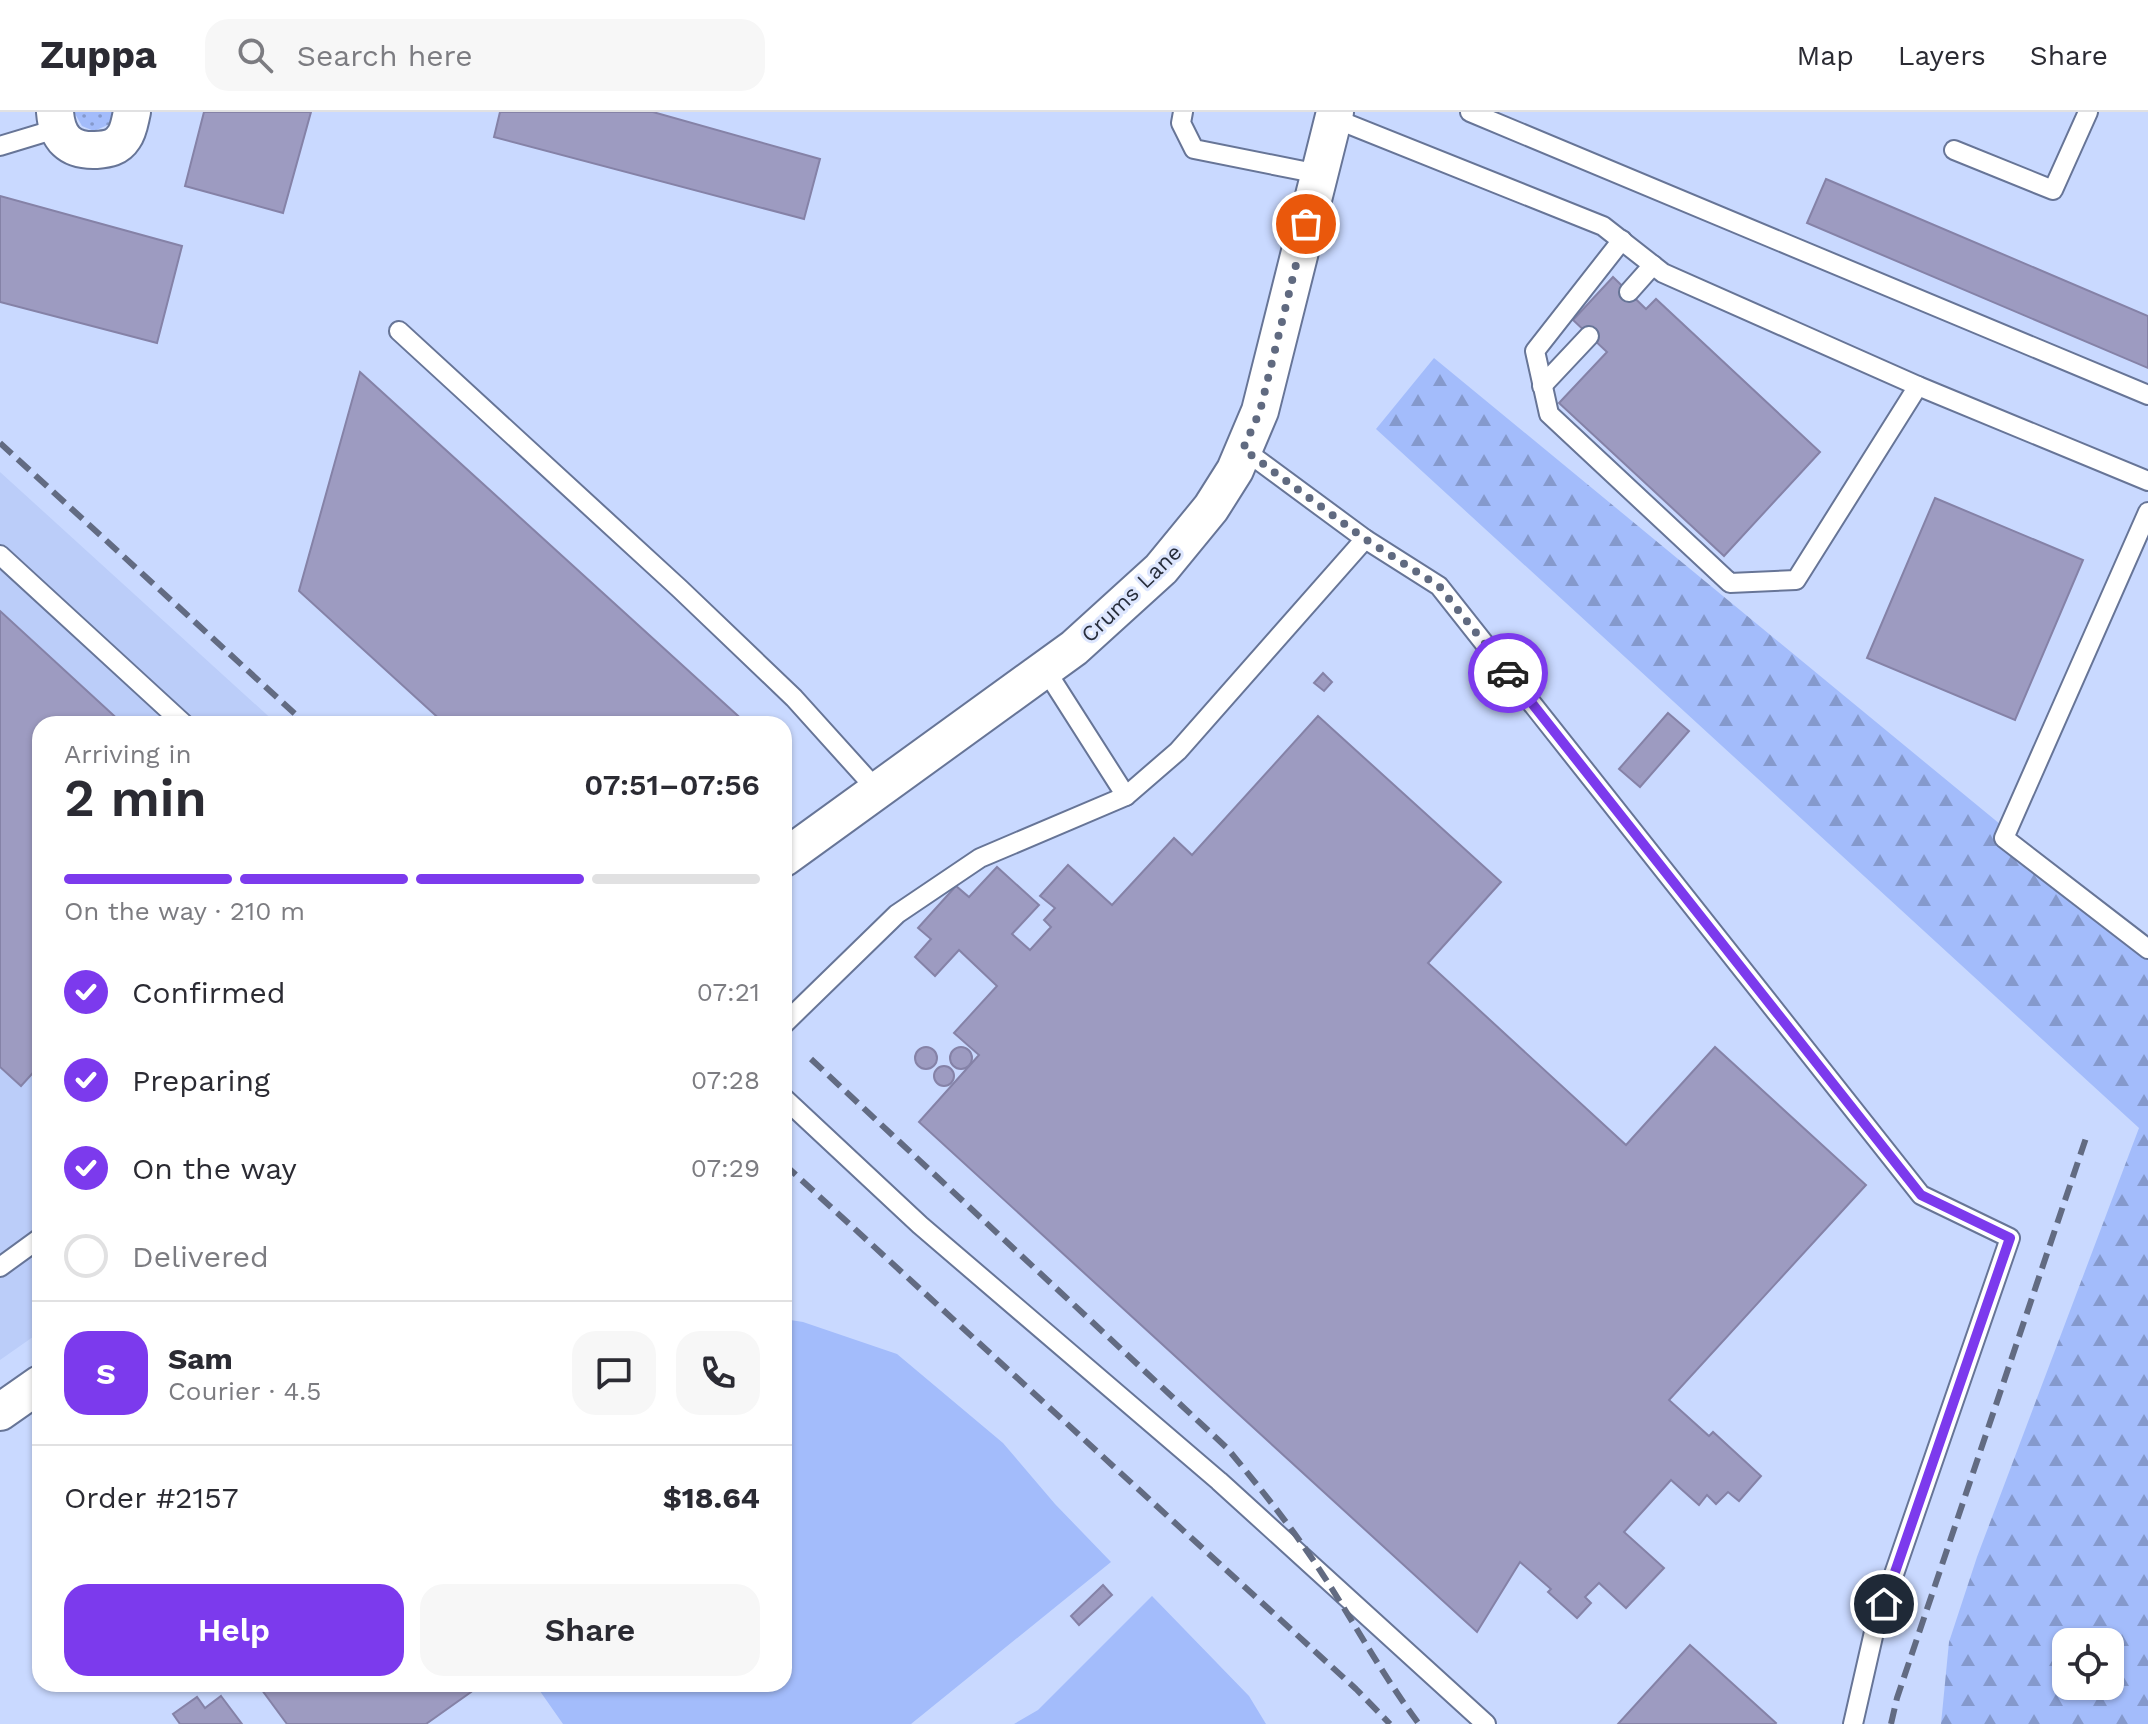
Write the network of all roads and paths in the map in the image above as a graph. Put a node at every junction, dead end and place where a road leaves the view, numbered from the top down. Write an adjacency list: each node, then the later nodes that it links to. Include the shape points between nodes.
1 (132, 112): 6 (street, via 124,138 111,149 69,146)
2 (1183, 112): 9 (lane, via 1181,123 1194,149)
3 (1470, 112): 17 (lane)
4 (2088, 112): 8 (lane, via 2053,190)
5 (1334, 115): 9 (street, Crums Lane); 10 (lane, via 1603,226)
6 (55, 121): 7 (lane)
7 (0, 146)
8 (1954, 150)
9 (1319, 174): 18 (street, Crums Lane, via 1260,411)
10 (1622, 240): 11 (lane); 15 (lane, via 1535,351)
11 (1653, 265): 12 (lane); 16 (lane)
12 (1629, 292)
13 (399, 331): 25 (lane, via 737,643)
14 (1589, 336): 15 (lane)
15 (1542, 386): 16 (lane, via 1549,414 1730,583 1796,580)
16 (1918, 386): 19 (lane)
17 (2148, 395)
18 (1243, 449): 21 (lane); 23 (street, Crums Lane, via 1211,508 1161,569)
19 (2148, 481)
20 (2148, 512): 28 (lane, via 2004,838)
21 (1365, 539): 26 (lane, via 1178,751); 36 (lane, via 1439,586 1921,1195 2010,1238 1874,1632)
22 (0, 555): 24 (lane)
23 (1045, 669): 25 (street, Crums Lane); 26 (lane)
24 (175, 716)
25 (877, 790): 27 (street, Crums Lane)
26 (1126, 796): 29 (lane, via 980,858 897,914)
27 (792, 852)
28 (2148, 949)
29 (792, 1016)
30 (792, 1105): 35 (lane, via 920,1225 1219,1481)
31 (32, 1244): 32 (lane)
32 (0, 1267)
33 (32, 1390): 34 (street)
34 (0, 1412)
35 (1486, 1724)
36 (1853, 1724)

